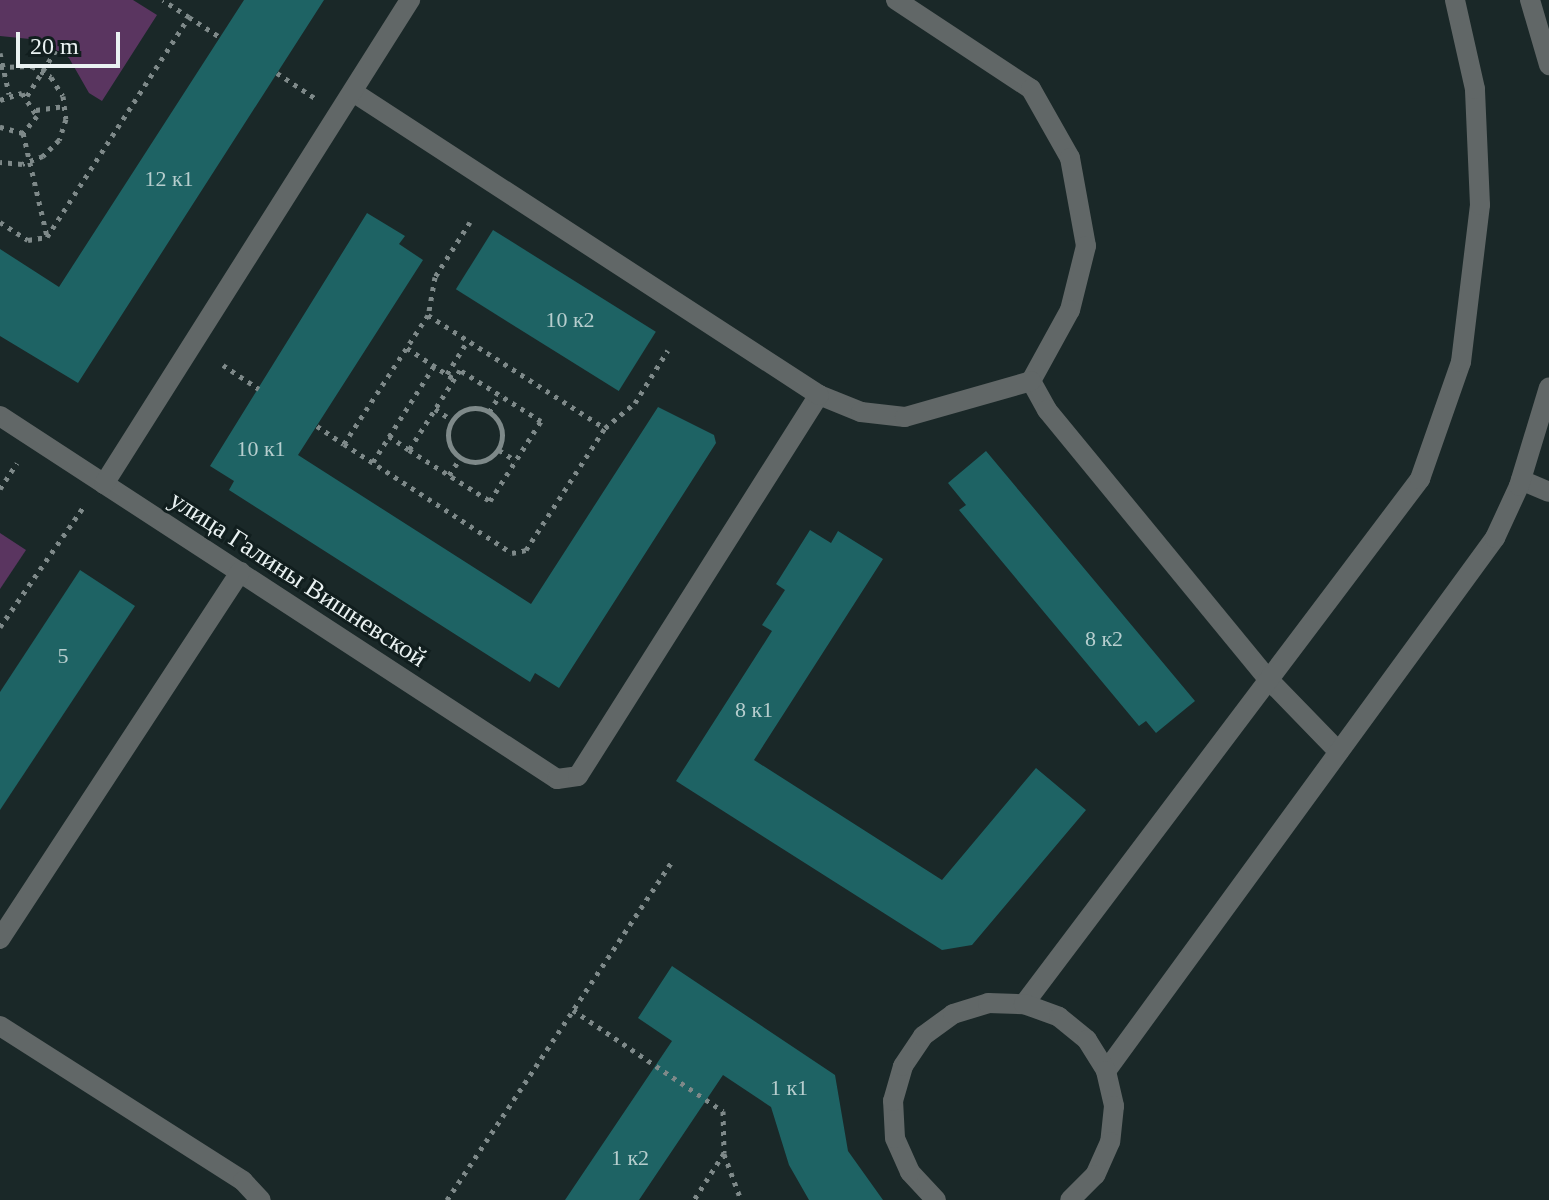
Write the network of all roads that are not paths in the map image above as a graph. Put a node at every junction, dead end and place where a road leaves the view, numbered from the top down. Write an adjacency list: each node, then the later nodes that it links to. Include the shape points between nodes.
1 (410, 0): 6 (street)
2 (896, 0): 7 (street, via 1031,89 1070,158 1086,246 1070,310)
3 (1455, 0): 15 (street, via 1475,89 1480,205 1461,362 1420,479)
4 (1530, 0): 5 (street)
5 (1549, 65)
6 (353, 92): 9 (street); 12 (street)
7 (1031, 381): 9 (street, via 905,417 861,412); 15 (street, via 1047,410)
8 (1549, 387): 11 (street)
9 (819, 395): 14 (street, улица Галины Вишневской, via 586,763 569,780 557,779)
10 (0, 416): 12 (street, улица Галины Вишневской)
11 (1521, 480): 13 (street); 16 (street, via 1495,538)
12 (104, 484): 14 (street, улица Галины Вишневской)
13 (1549, 492)
14 (240, 572): 17 (street)
15 (1269, 680): 16 (street); 18 (street)
16 (1339, 752): 20 (street)
17 (0, 939)
18 (1024, 1004): 20 (street, via 1077,1032); 22 (street, via 988,1003 953,1014 923,1036 903,1066 893,1101 895,1138 910,1172)
19 (0, 1026): 21 (street, via 243,1181)
20 (1106, 1071): 23 (street, via 1114,1106 1110,1142 1095,1175)
21 (261, 1200)
22 (936, 1200)
23 (1070, 1200)

